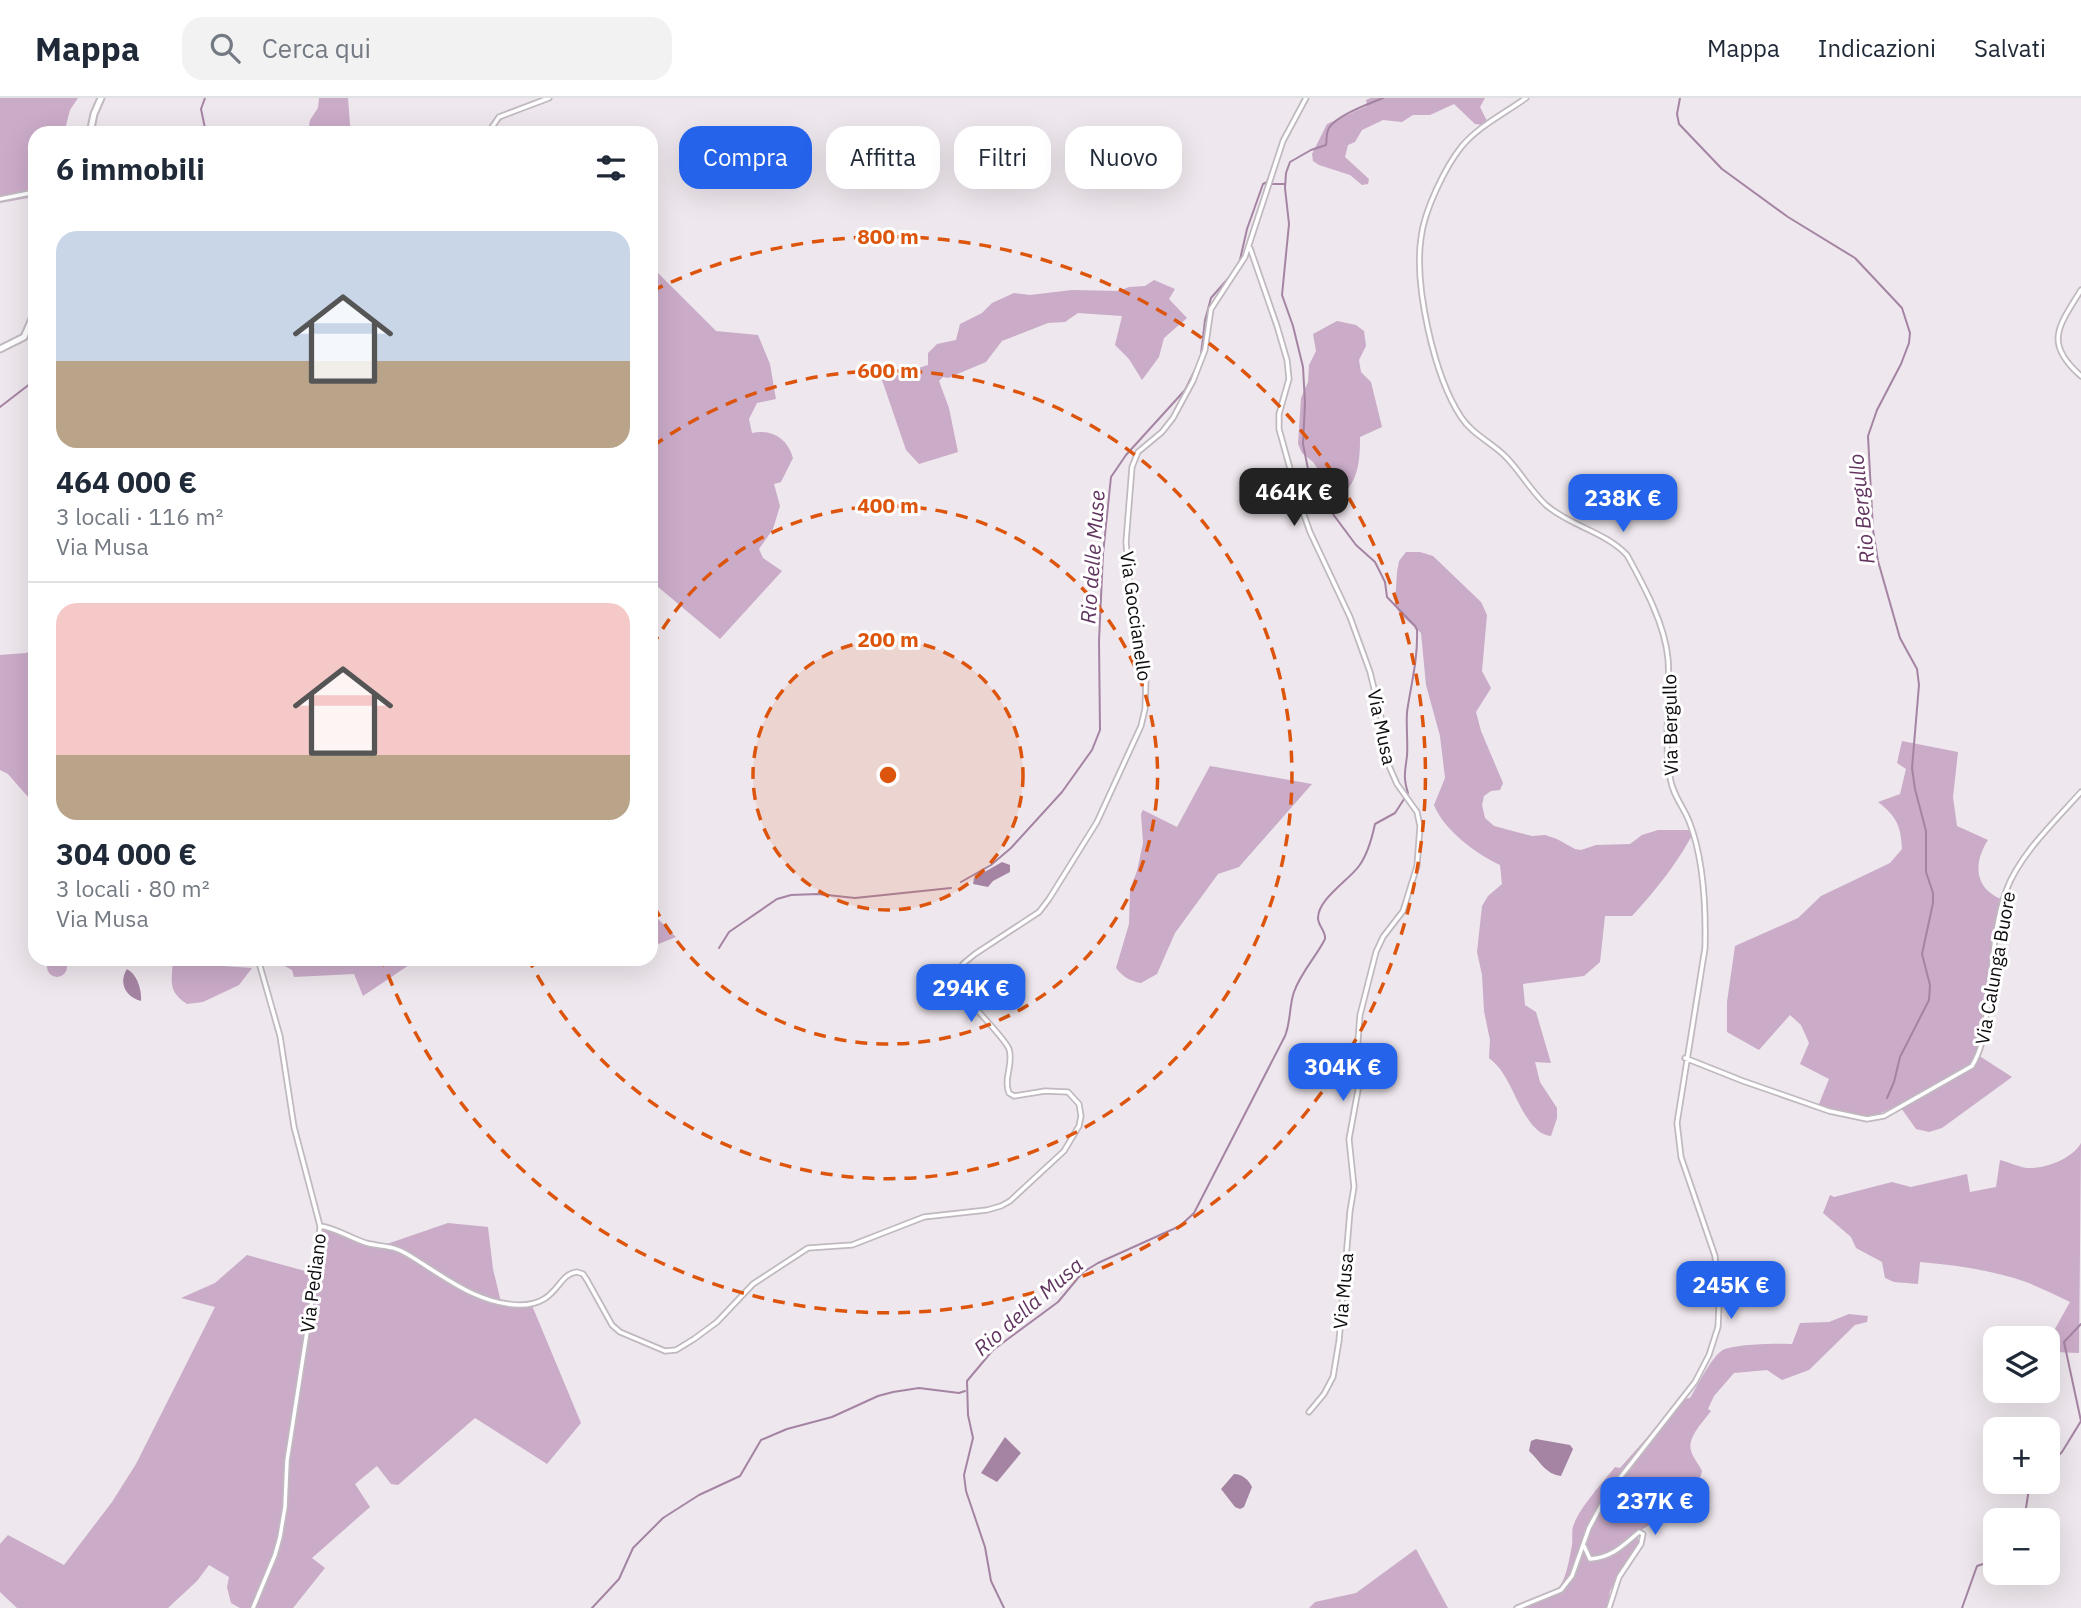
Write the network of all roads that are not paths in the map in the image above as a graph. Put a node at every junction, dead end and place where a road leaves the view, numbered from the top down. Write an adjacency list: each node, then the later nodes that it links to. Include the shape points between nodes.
1 (101, 98): 5 (street)
2 (548, 98): 6 (street, via 499,117)
3 (1306, 98): 9 (street, Via Goccianello, via 1280,149)
4 (1526, 98): 16 (street, Via Bergullo, via 1462,146 1428,213 1419,272 1430,341 1456,408 1468,426 1507,457 1552,510 1617,545 1634,569 1661,629 1669,672 1669,776 1701,861 1706,922)
5 (91, 126)
6 (493, 126)
7 (28, 193): 8 (street)
8 (0, 199)
9 (1250, 246): 17 (street, Via Goccianello, via 1210,309 1203,358 1179,409 1138,452 1132,467 1127,562 1146,678 1145,709 1133,744 1097,822 1040,912 964,962 954,975 955,986 1008,1046 1009,1093 1059,1090 1068,1092 1079,1104 1079,1126 1052,1164 1001,1206 924,1217 852,1245 808,1248 752,1284 717,1322 670,1351 612,1325 583,1274 567,1275 556,1291 541,1301 509,1304 464,1289 389,1245); 18 (street, Via Musa, via 1287,360 1289,380 1279,429 1299,501 1372,680 1389,766 1417,812 1420,826 1417,866 1403,911 1376,952 1362,1006 1358,1090 1349,1139 1354,1186 1337,1359 1329,1386)
10 (2081, 290): 13 (street, via 2057,335 2057,347)
11 (28, 328): 12 (street, via 24,337)
12 (0, 349)
13 (2081, 376)
14 (2081, 792): 16 (street, Via Calunga Buore, via 2015,871 2006,892 1984,1036 1972,1066 1884,1116 1867,1119 1829,1111)
15 (260, 966): 17 (street, Via Pediano, via 280,1036 294,1127)
16 (1685, 1058): 19 (street, Via Bergullo, via 1678,1135 1681,1157 1715,1256 1718,1327 1695,1382 1608,1493)
17 (320, 1226): 20 (street, Via Pediano, via 280,1537)
18 (1309, 1412)
19 (1583, 1544): 21 (street, Via Bergullo, via 1572,1576 1561,1590); 22 (street, via 1587,1556 1597,1559 1639,1532 1643,1534 1619,1577)
20 (253, 1608)
21 (1517, 1608)
22 (1609, 1608)

